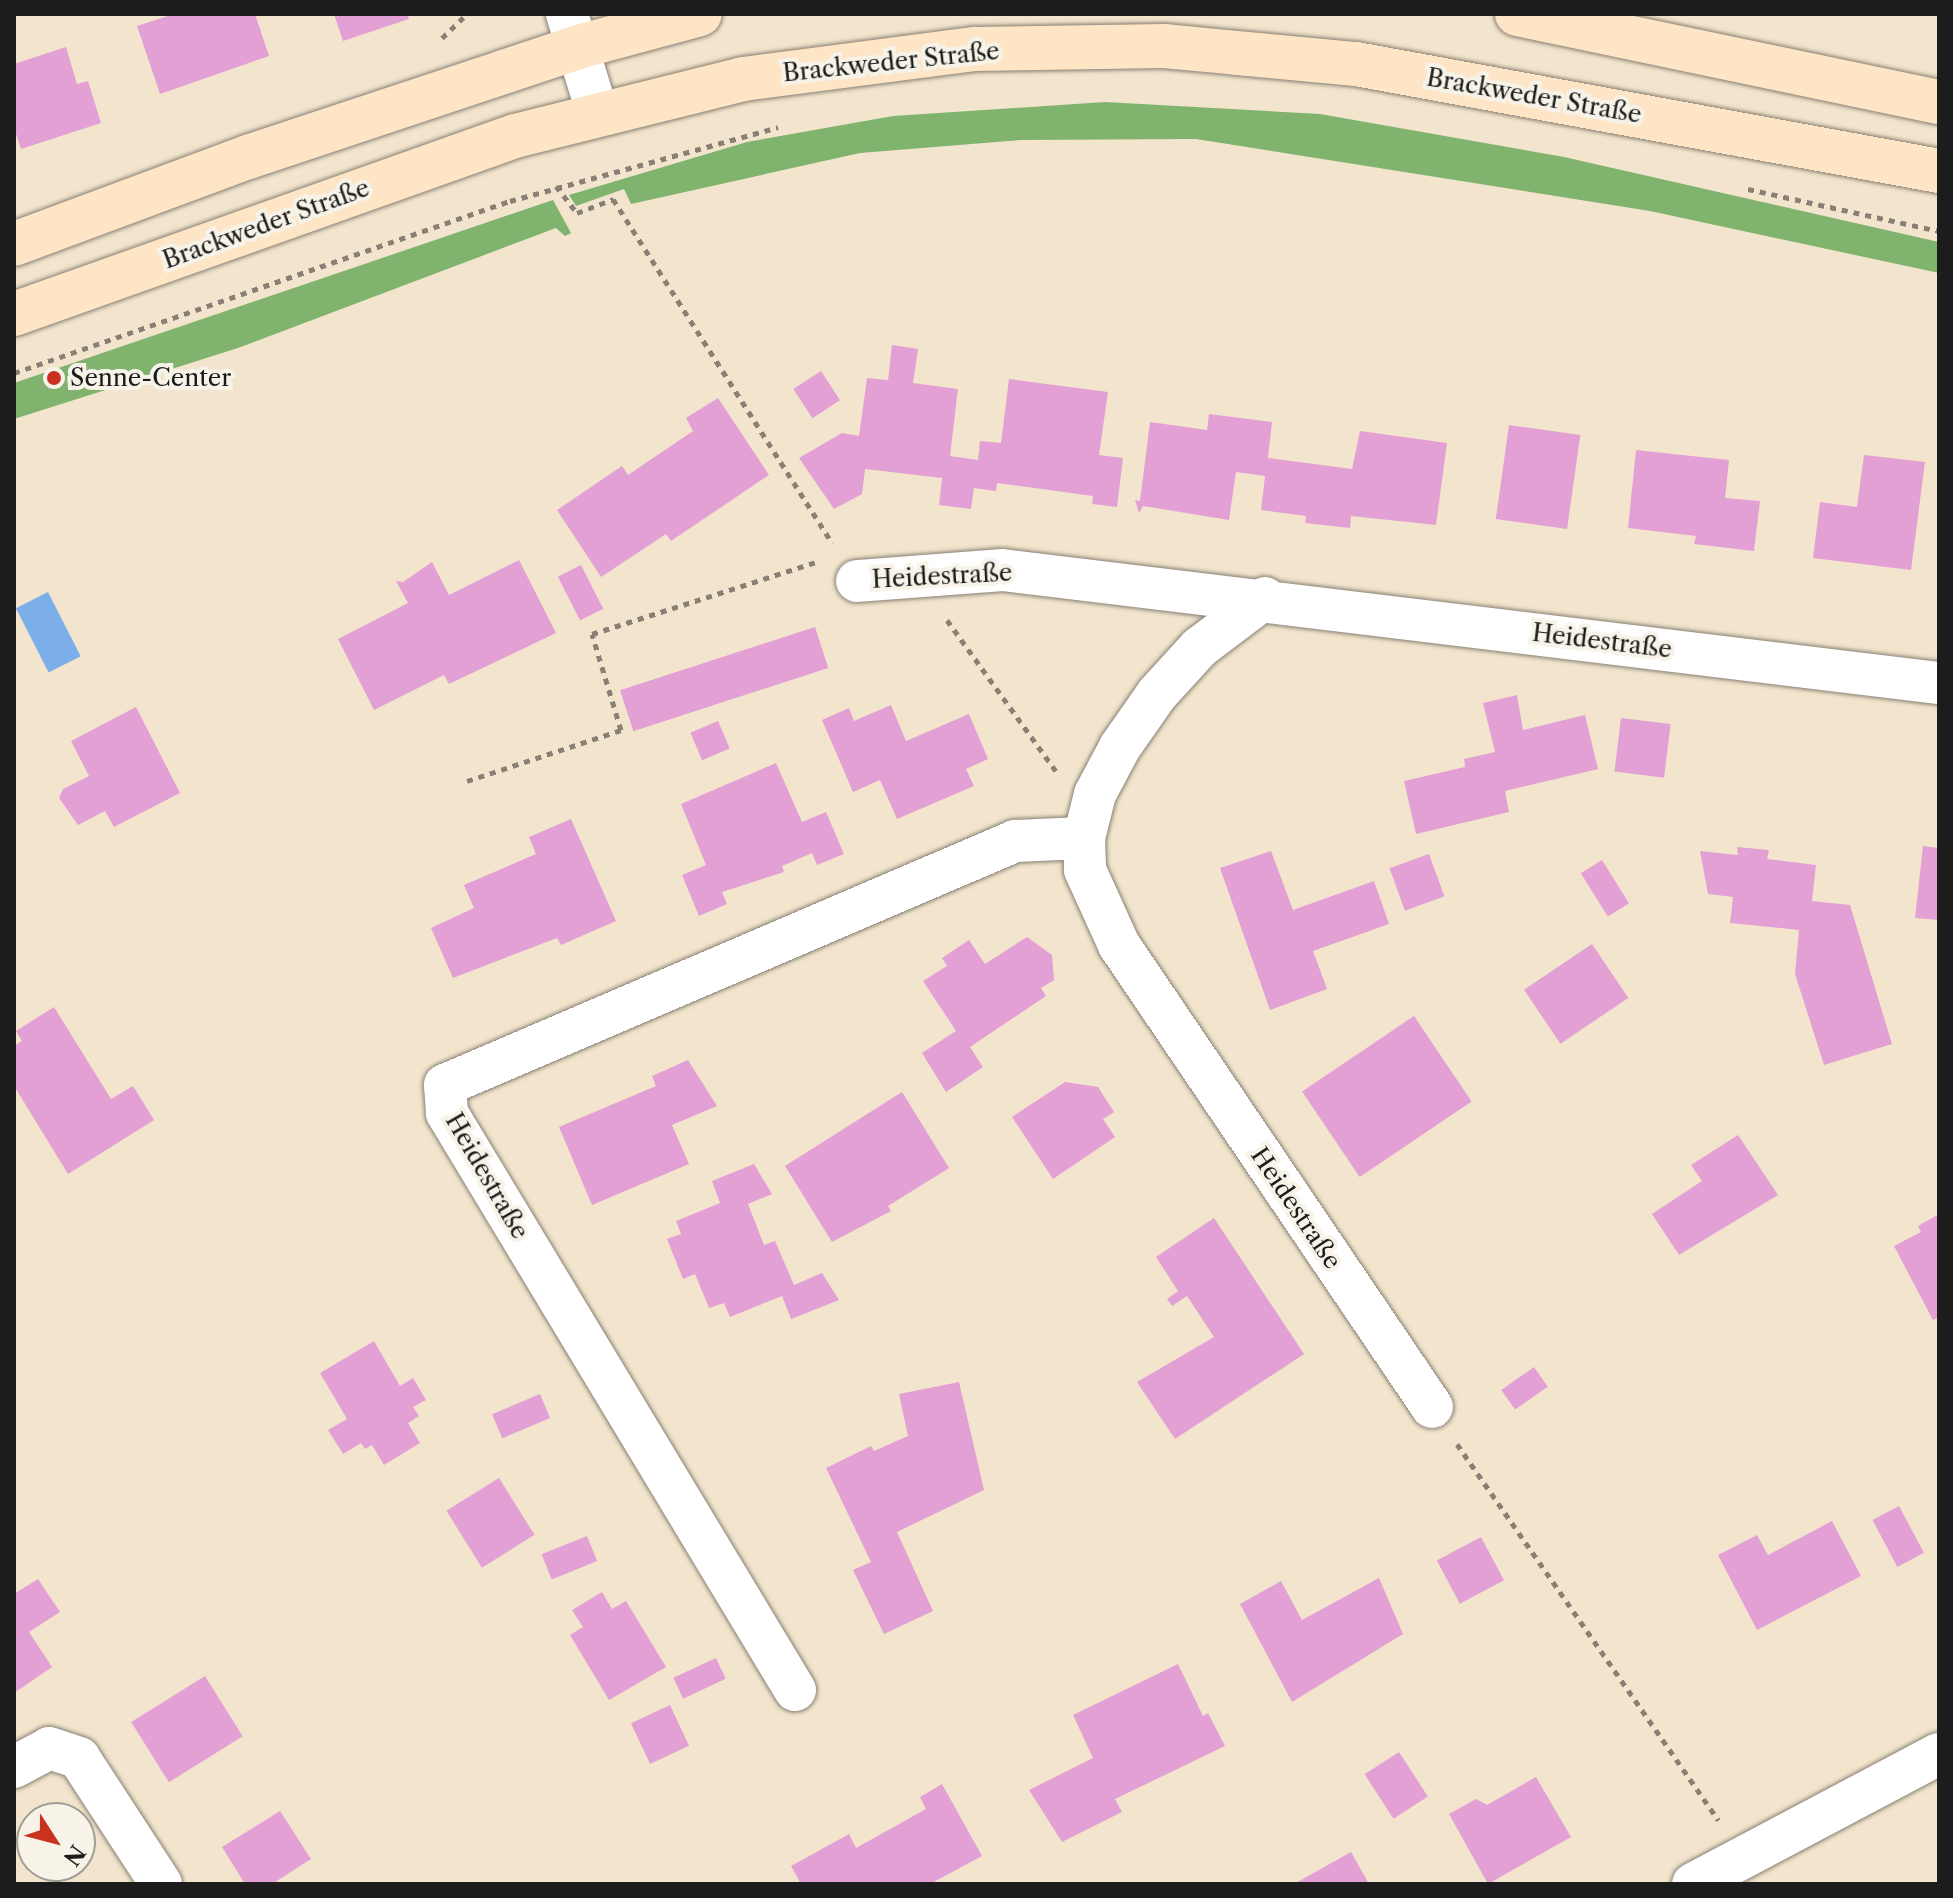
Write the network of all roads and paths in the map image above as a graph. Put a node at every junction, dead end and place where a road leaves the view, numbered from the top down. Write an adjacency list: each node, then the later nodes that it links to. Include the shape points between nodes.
1 (700, 14): 3 (main road)
2 (1517, 14): 4 (main road)
3 (572, 31): 5 (street); 11 (main road)
4 (1939, 102)
5 (598, 115): 7 (main road, Brackweder Straße, via 743,79 975,49 1164,46 1356,64); 12 (main road, Brackweder Straße, via 515,136)
6 (792, 123): 8 (path)
7 (1939, 171)
8 (556, 186): 13 (path); 14 (path, via 577,213 613,199)
9 (1737, 187): 10 (path)
10 (1939, 231)
11 (14, 244)
12 (14, 314)
13 (14, 373)
14 (848, 567): 15 (street, Heidestraße); 18 (path, via 592,634 621,730)
15 (908, 577): 16 (street, Heidestraße, via 1002,570); 19 (path, via 961,636 1060,776)
16 (1265, 598): 17 (street, Heidestraße); 19 (street, Heidestraße, via 1199,648 1157,694 1095,794)
17 (1939, 683)
18 (467, 781)
19 (1084, 838): 20 (street, Heidestraße, via 1085,870 1119,945); 21 (street, Heidestraße, via 1015,841 445,1085 447,1113)
20 (1432, 1407): 24 (path)
21 (795, 1690)
22 (1939, 1754): 24 (street)
23 (14, 1767): 25 (street, via 49,1748 79,1758)
24 (1743, 1858): 26 (street)
25 (161, 1884)
26 (1693, 1884)

